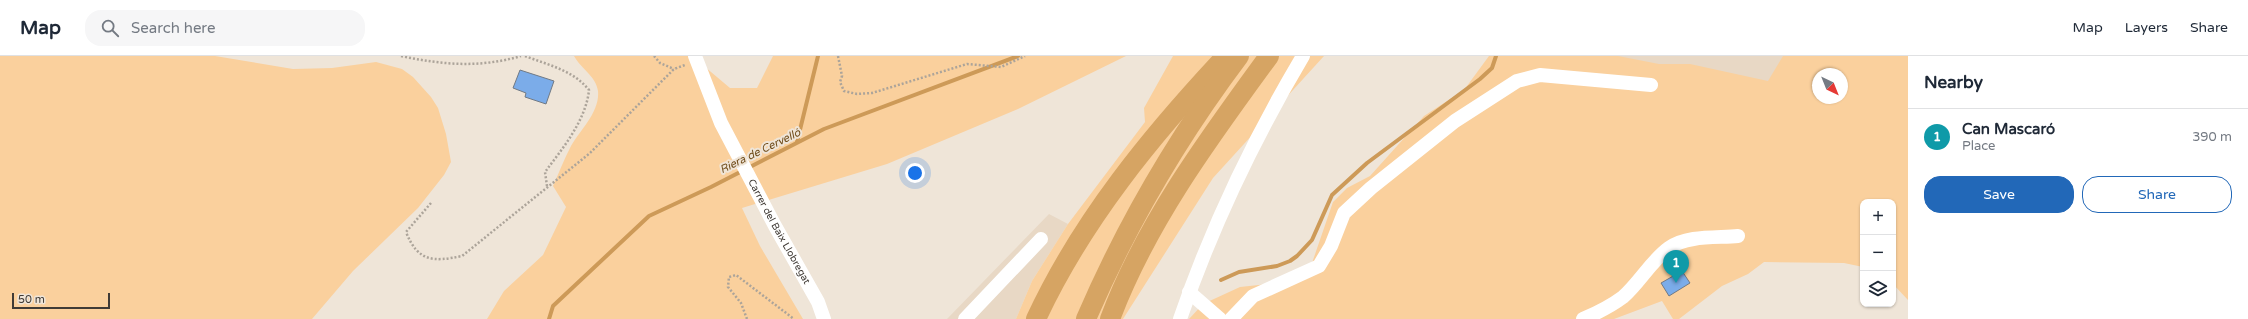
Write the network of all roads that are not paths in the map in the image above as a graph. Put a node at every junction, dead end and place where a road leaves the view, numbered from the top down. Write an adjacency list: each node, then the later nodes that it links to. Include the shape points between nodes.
1 (695, 56): 10 (street, Carrer del Baix Llobregat, via 721,123 818,302)
2 (1226, 56): 12 (highway, via 1101,205 1066,260)
3 (1239, 56): 13 (highway, via 1155,183 1122,243)
4 (1269, 56): 14 (highway, via 1207,141 1169,202 1139,256)
5 (1303, 56): 9 (street, via 1271,109 1235,180)
6 (1651, 85): 17 (street, via 1540,75 1517,81 1455,122 1360,198 1344,213 1331,246 1319,266 1253,296)
7 (1738, 236): 18 (street, via 1687,240 1670,247 1624,296)
8 (1041, 239): 11 (street)
9 (1189, 292): 15 (street); 16 (street)
10 (824, 319)
11 (965, 319)
12 (1036, 319)
13 (1086, 319)
14 (1110, 319)
15 (1180, 319)
16 (1220, 319)
17 (1230, 319)
18 (1583, 319)

